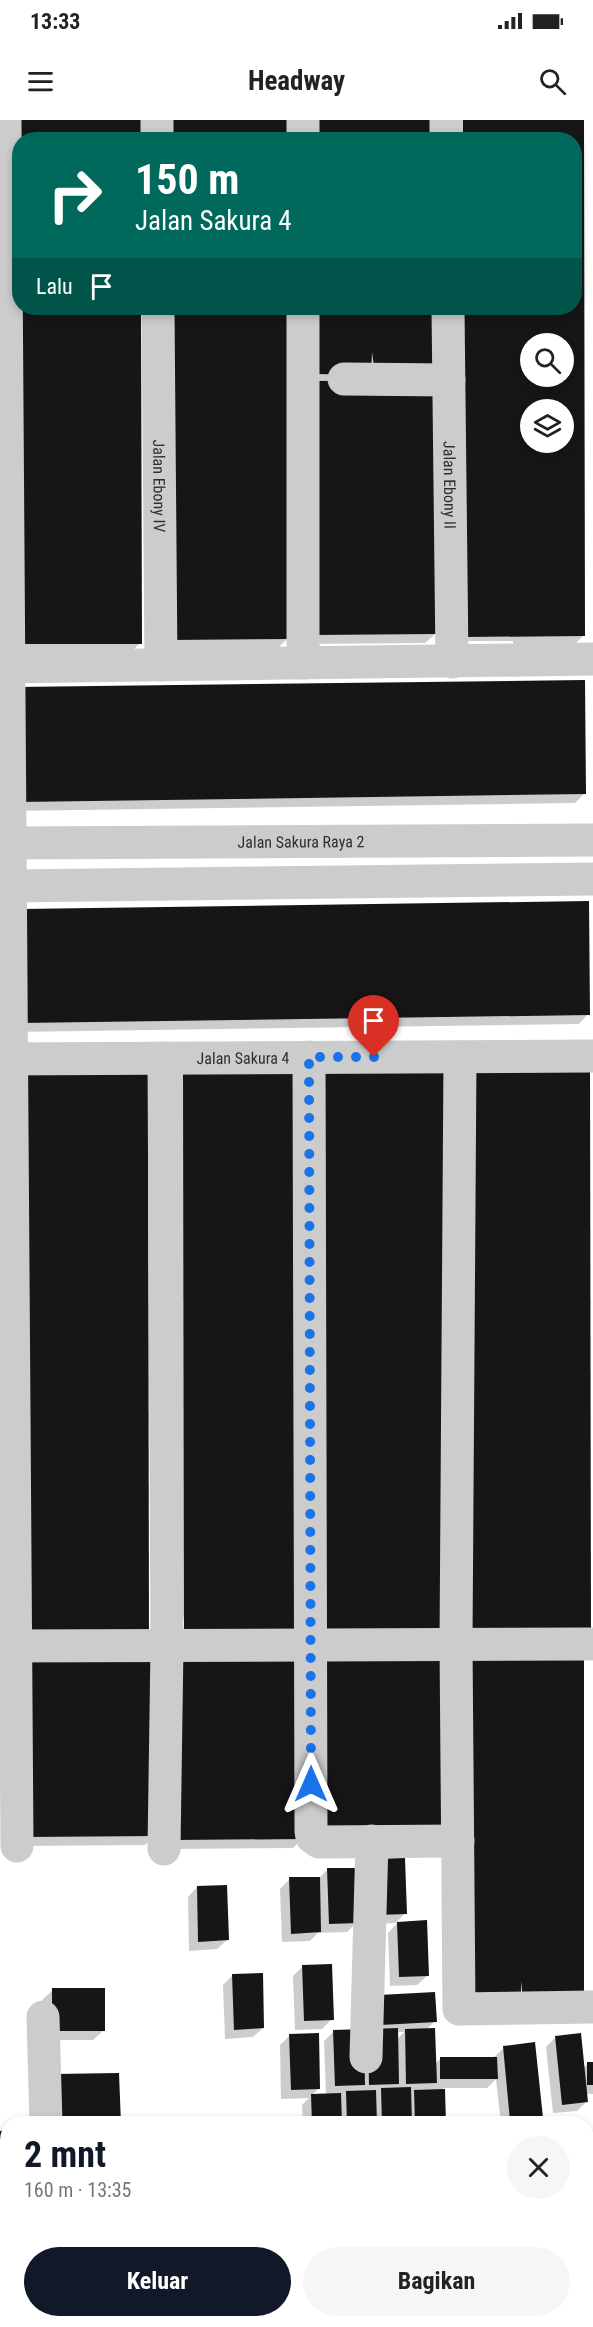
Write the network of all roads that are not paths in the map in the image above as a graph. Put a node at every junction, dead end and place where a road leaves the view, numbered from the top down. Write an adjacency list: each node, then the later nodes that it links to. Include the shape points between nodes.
1 (5, 120): 11 (street)
2 (158, 315): 10 (street, Jalan Ebony IV)
3 (303, 315): 9 (street)
4 (448, 315): 6 (street, Jalan Ebony II)
5 (344, 379): 6 (street)
6 (449, 380): 8 (street, Jalan Ebony II)
7 (593, 659): 8 (street)
8 (452, 662): 9 (street)
9 (303, 663): 10 (street)
10 (161, 665): 11 (street)
11 (4, 667): 13 (street)
12 (593, 840): 13 (street, Jalan Sakura Raya 2)
13 (10, 843): 15 (street)
14 (593, 879): 15 (street)
15 (11, 886): 20 (street)
16 (593, 1056): 18 (street, Jalan Sakura 4)
17 (309, 1057): 18 (street, Jalan Sakura 4); 19 (street, Jalan Sakura 4); 23 (street)
18 (460, 1057): 21 (street)
19 (164, 1058): 20 (street, Jalan Sakura 4); 25 (street)
20 (6, 1059): 24 (street)
21 (456, 1643): 22 (street); 23 (street); 27 (street)
22 (593, 1644)
23 (311, 1645): 25 (street); 26 (street, via 312,1837 319,1842)
24 (8, 1646): 25 (street); 28 (street)
25 (167, 1646): 29 (street)
26 (372, 1841): 27 (street); 32 (street)
27 (458, 1841): 30 (street, via 459,2009)
28 (18, 1846)
29 (164, 1849)
30 (593, 2007)
31 (43, 2017): 33 (street)
32 (366, 2057)
33 (46, 2116)

